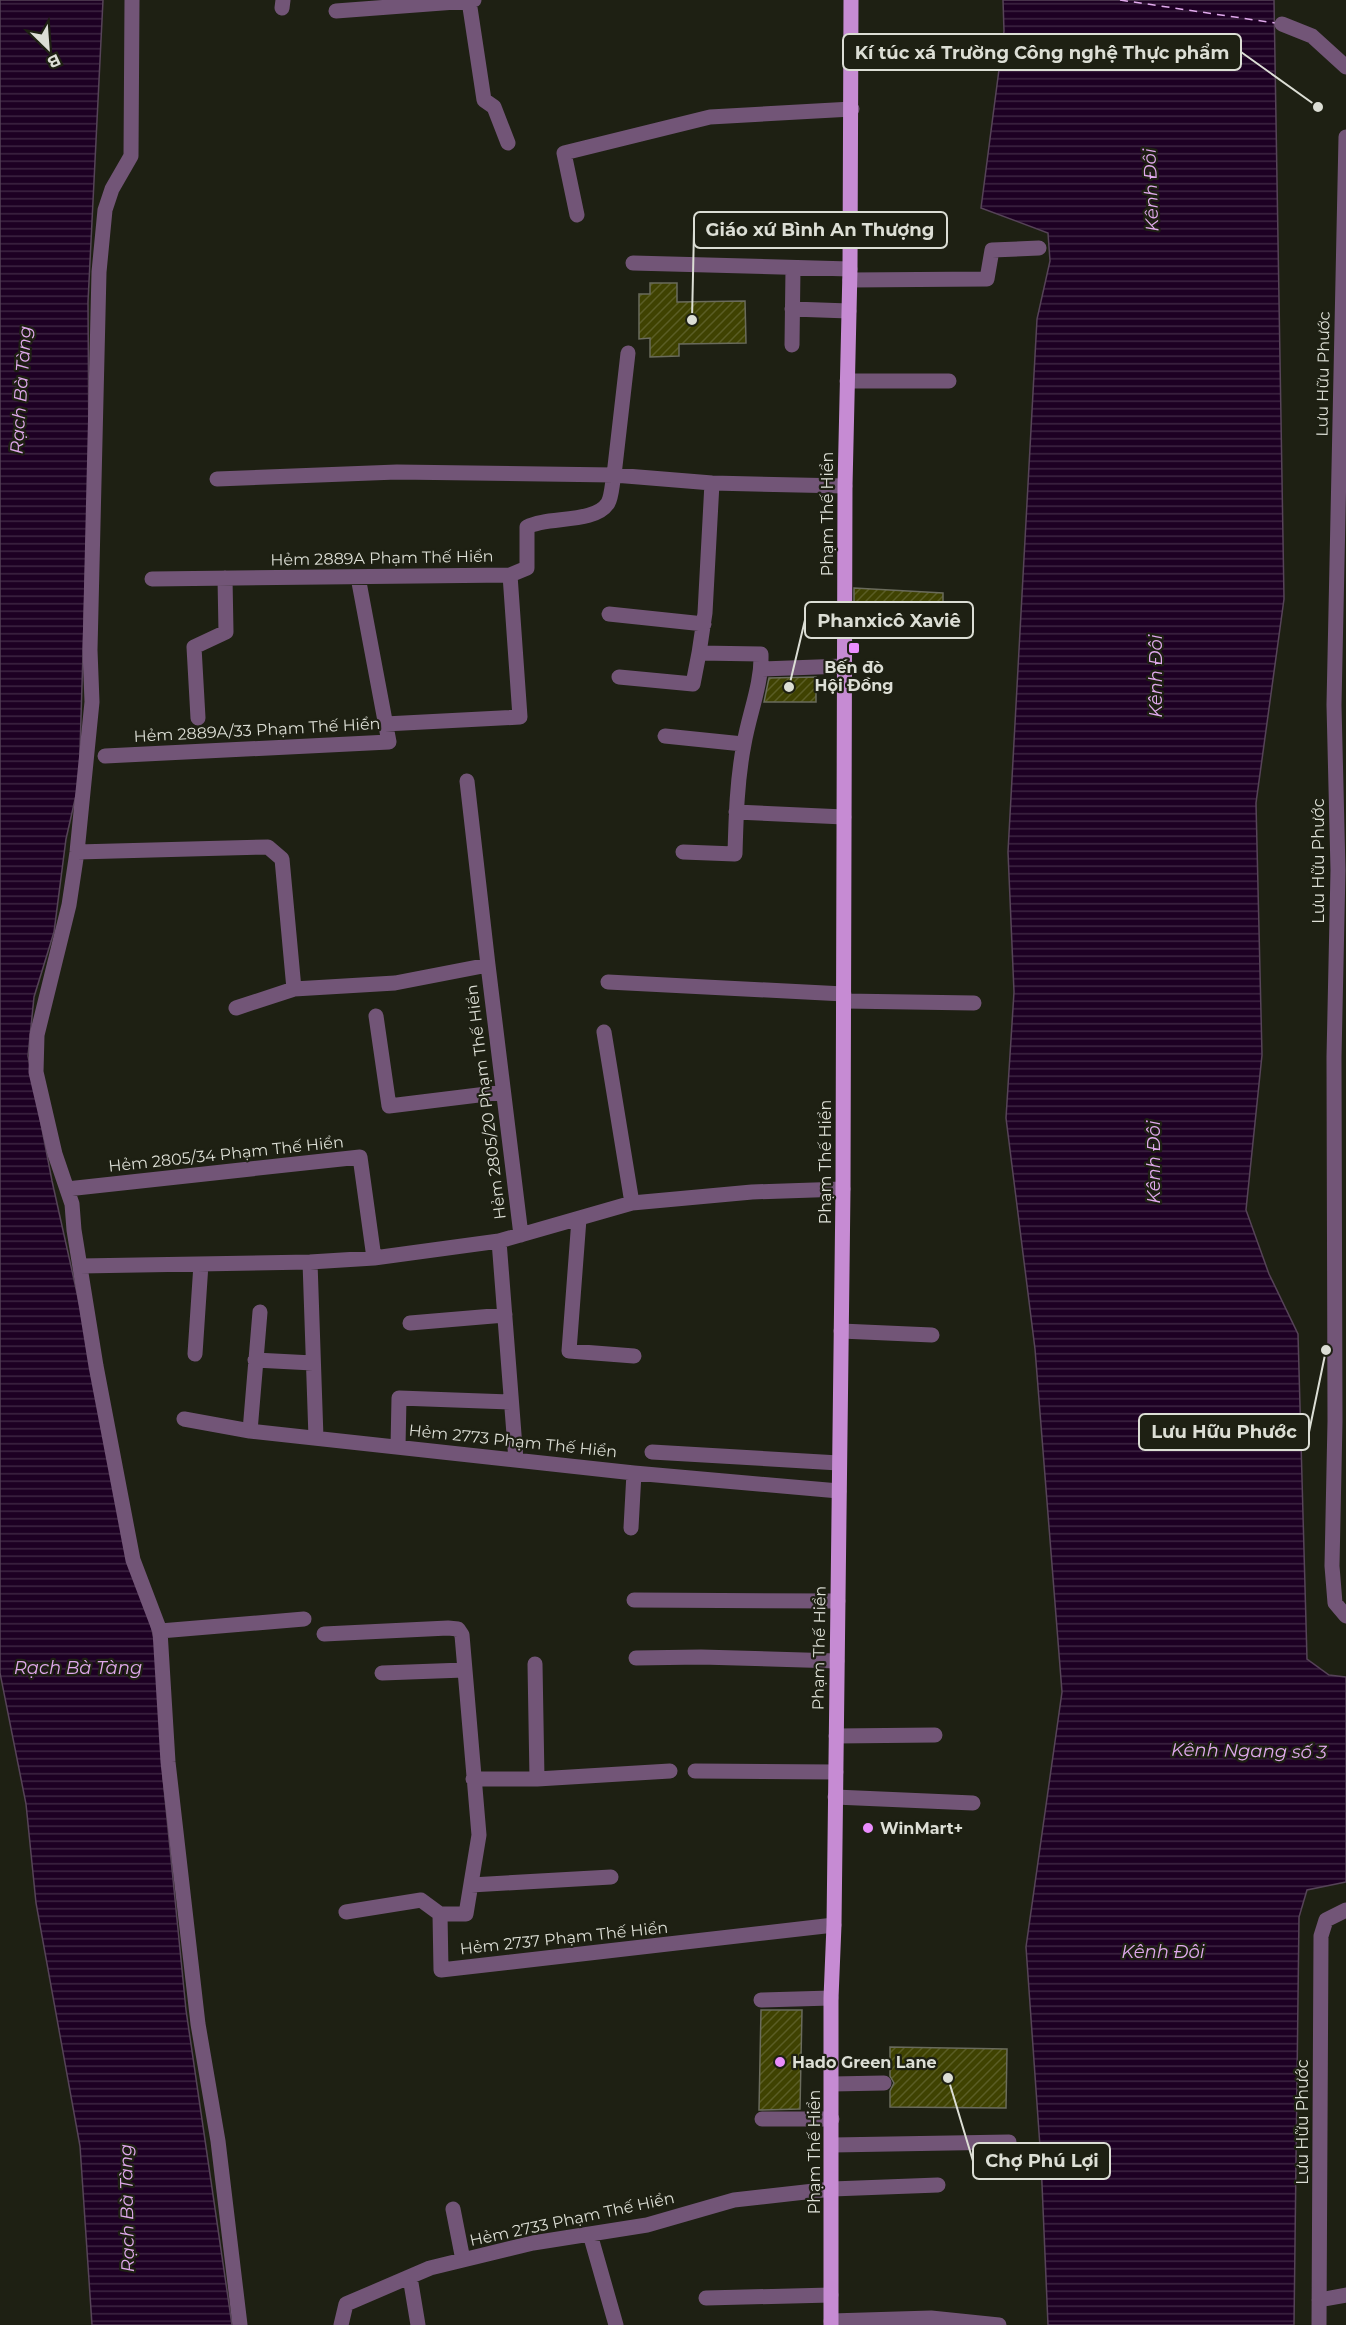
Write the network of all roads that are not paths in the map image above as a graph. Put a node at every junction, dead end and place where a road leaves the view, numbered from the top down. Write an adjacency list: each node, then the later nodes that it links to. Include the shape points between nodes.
1 (132, 0): 46 (street, via 130,156 105,210 99,272 92,702)
2 (472, 0): 4 (street); 9 (street, via 484,100 494,107)
3 (851, 0): 7 (main road, Phạm Thế Hiển)
4 (336, 11)
5 (1282, 24): 6 (street, via 1312,36)
6 (1346, 67)
7 (852, 110): 11 (street, via 710,117 564,153); 15 (main road, Phạm Thế Hiển)
8 (1346, 137): 10 (street, Lưu Hữu Phước)
9 (508, 143)
10 (1346, 167): 22 (street, Lưu Hữu Phước)
11 (577, 215)
12 (1039, 248): 15 (street, via 992,250 987,279)
13 (633, 263): 14 (street)
14 (793, 268): 15 (street); 16 (street)
15 (850, 274): 17 (main road, Phạm Thế Hiển)
16 (792, 309): 17 (street); 18 (street)
17 (849, 311): 20 (main road, Phạm Thế Hiển)
18 (792, 345)
19 (628, 353): 23 (street)
20 (847, 381): 21 (street); 26 (main road, Phạm Thế Hiển)
21 (949, 381)
22 (1343, 441): 32 (street, Lưu Hữu Phước)
23 (614, 475): 24 (street, via 397,472); 25 (street); 27 (street, Hẻm 2889A Phạm Thế Hiển, via 608,503 598,512 536,522 527,527 527,568)
24 (217, 479)
25 (712, 483): 26 (street); 33 (street)
26 (845, 486): 35 (main road, Phạm Thế Hiển)
27 (510, 575): 28 (street, Hẻm 2889A Phạm Thế Hiển); 39 (street, via 520,717)
28 (358, 577): 29 (street, Hẻm 2889A Phạm Thế Hiển); 39 (street, Hẻm 2889A/33 Phạm Thế Hiển)
29 (225, 578): 30 (street, Hẻm 2889A Phạm Thế Hiển); 38 (street, via 226,632 194,647)
30 (152, 579)
31 (609, 615): 33 (street)
32 (1341, 621): 48 (street, Lưu Hữu Phước, via 1334,705)
33 (704, 624): 34 (street)
34 (699, 653): 36 (street, via 761,654); 37 (street, via 693,684)
35 (844, 666): 36 (street); 45 (main road, Phạm Thế Hiển)
36 (762, 669): 41 (street)
37 (620, 677)
38 (198, 718)
39 (385, 724): 42 (street, Hẻm 2889A/33 Phạm Thế Hiển, via 389,742)
40 (665, 736): 41 (street)
41 (743, 744): 44 (street)
42 (105, 756)
43 (467, 781): 49 (street, Hẻm 2805/20 Phạm Thế Hiển)
44 (736, 812): 45 (street); 47 (street, via 735,854)
45 (843, 817): 52 (main road, Phạm Thế Hiển)
46 (77, 852): 51 (street, via 268,847 282,859); 61 (street, via 69,905 37,1035 36,1072)
47 (683, 852)
48 (1342, 916): 53 (street, Lưu Hữu Phước)
49 (488, 964): 51 (street, Hẻm 2805/20 Phạm Thế Hiển, via 395,983); 59 (street, Hẻm 2805/20 Phạm Thế Hiển)
50 (608, 982): 52 (street)
51 (294, 989): 55 (street, Hẻm 2805/20 Phạm Thế Hiển)
52 (844, 997): 54 (street); 62 (main road, Phạm Thế Hiển)
53 (1341, 998): 57 (street, Lưu Hữu Phước)
54 (974, 1002)
55 (236, 1008)
56 (376, 1016): 59 (street, via 389,1106)
57 (1340, 1022): 60 (street, Lưu Hữu Phước)
58 (603, 1032): 63 (street)
59 (504, 1092): 67 (street, Hẻm 2805/20 Phạm Thế Hiển)
60 (1340, 1107): 64 (street, Lưu Hữu Phước)
61 (67, 1189): 69 (street, Hẻm 2805/34 Phạm Thế Hiển, via 360,1157); 72 (street)
62 (843, 1189): 63 (street, via 752,1192); 77 (main road, Phạm Thế Hiển)
63 (632, 1203): 65 (street)
64 (1340, 1204): 66 (street, Lưu Hữu Phước)
65 (579, 1219): 67 (street); 80 (street, via 569,1351)
66 (1340, 1233): 75 (street, Lưu Hữu Phước)
67 (521, 1235): 68 (street)
68 (499, 1240): 69 (street); 74 (street)
69 (374, 1258): 70 (street)
70 (310, 1262): 71 (street); 83 (street)
71 (201, 1264): 72 (street); 79 (street)
72 (80, 1266): 99 (street, via 133,1560)
73 (260, 1312): 82 (street)
74 (505, 1315): 76 (street); 84 (street)
75 (1341, 1322): 81 (street, Lưu Hữu Phước)
76 (410, 1323)
77 (841, 1331): 78 (street); 91 (main road, Phạm Thế Hiển)
78 (932, 1335)
79 (195, 1354)
80 (634, 1356)
81 (1341, 1356): 97 (street, Lưu Hữu Phước, via 1332,1566 1335,1603)
82 (255, 1360): 83 (street); 86 (street)
83 (313, 1363): 87 (street)
84 (512, 1402): 88 (street, via 399,1398); 90 (street)
85 (184, 1419): 86 (street, Hẻm 2773 Phạm Thế Hiển)
86 (250, 1431): 87 (street, Hẻm 2773 Phạm Thế Hiển)
87 (316, 1438): 88 (street, Hẻm 2773 Phạm Thế Hiển)
88 (398, 1447): 90 (street, Hẻm 2773 Phạm Thế Hiển)
89 (652, 1452): 91 (street)
90 (516, 1460): 92 (street, Hẻm 2773 Phạm Thế Hiển)
91 (839, 1463): 93 (main road, Phạm Thế Hiển)
92 (634, 1473): 93 (street, Hẻm 2773 Phạm Thế Hiển); 94 (street)
93 (839, 1491): 96 (main road, Phạm Thế Hiển)
94 (631, 1528)
95 (634, 1600): 96 (street)
96 (838, 1601): 102 (main road, Phạm Thế Hiển)
97 (1346, 1616)
98 (304, 1620): 99 (street)
99 (160, 1630): 140 (street, via 168,1762 187,1929)
100 (324, 1634): 104 (street, Hẻm 2737 Phạm Thế Hiển, via 458,1629 462,1635)
101 (636, 1659): 102 (street)
102 (837, 1661): 107 (main road, Phạm Thế Hiển)
103 (535, 1664): 112 (street)
104 (464, 1670): 105 (street); 111 (street, Hẻm 2737 Phạm Thế Hiển)
105 (382, 1673)
106 (935, 1735): 107 (street)
107 (836, 1736): 110 (main road, Phạm Thế Hiển)
108 (670, 1771): 112 (street)
109 (695, 1771): 110 (street)
110 (836, 1772): 113 (main road, Phạm Thế Hiển)
111 (473, 1779): 112 (street); 116 (street, Hẻm 2737 Phạm Thế Hiển, via 479,1835)
112 (537, 1779)
113 (835, 1797): 114 (street); 120 (main road, Phạm Thế Hiển)
114 (973, 1803)
115 (611, 1877): 116 (street)
116 (471, 1885): 119 (street, Hẻm 2737 Phạm Thế Hiển, via 466,1914)
117 (1346, 1910): 138 (street, Lưu Hữu Phước, via 1326,1920 1321,1936)
118 (346, 1912): 119 (street, via 421,1900)
119 (440, 1914): 120 (street, Hẻm 2737 Phạm Thế Hiển, via 441,1970)
120 (834, 1925): 121 (main road, Phạm Thế Hiển)
121 (831, 1998): 122 (street); 124 (main road, Phạm Thế Hiển)
122 (761, 2000)
123 (884, 2083): 124 (street)
124 (832, 2084): 126 (main road, Phạm Thế Hiển)
125 (762, 2119): 126 (street)
126 (832, 2119): 128 (main road, Phạm Thế Hiển)
127 (1009, 2142): 128 (street)
128 (832, 2145): 130 (main road, Phạm Thế Hiển)
129 (938, 2185): 130 (street, Hẻm 2733 Phạm Thế Hiển)
130 (832, 2189): 132 (street, Hẻm 2733 Phạm Thế Hiển, via 735,2200 647,2225); 135 (main road, Phạm Thế Hiển)
131 (453, 2209): 133 (street)
132 (590, 2234): 133 (street, Hẻm 2733 Phạm Thế Hiển); 143 (street)
133 (463, 2260): 134 (street, Hẻm 2733 Phạm Thế Hiển)
134 (410, 2277): 141 (street, Hẻm 2733 Phạm Thế Hiển, via 346,2304); 142 (street)
135 (831, 2295): 137 (street); 139 (main road, Phạm Thế Hiển)
136 (1346, 2295): 138 (street)
137 (706, 2298)
138 (1319, 2300): 145 (street, Lưu Hữu Phước)
139 (831, 2323): 144 (street, via 931,2318)
140 (240, 2325)
141 (341, 2325)
142 (418, 2325)
143 (616, 2325)
144 (999, 2325)
145 (1319, 2325)

